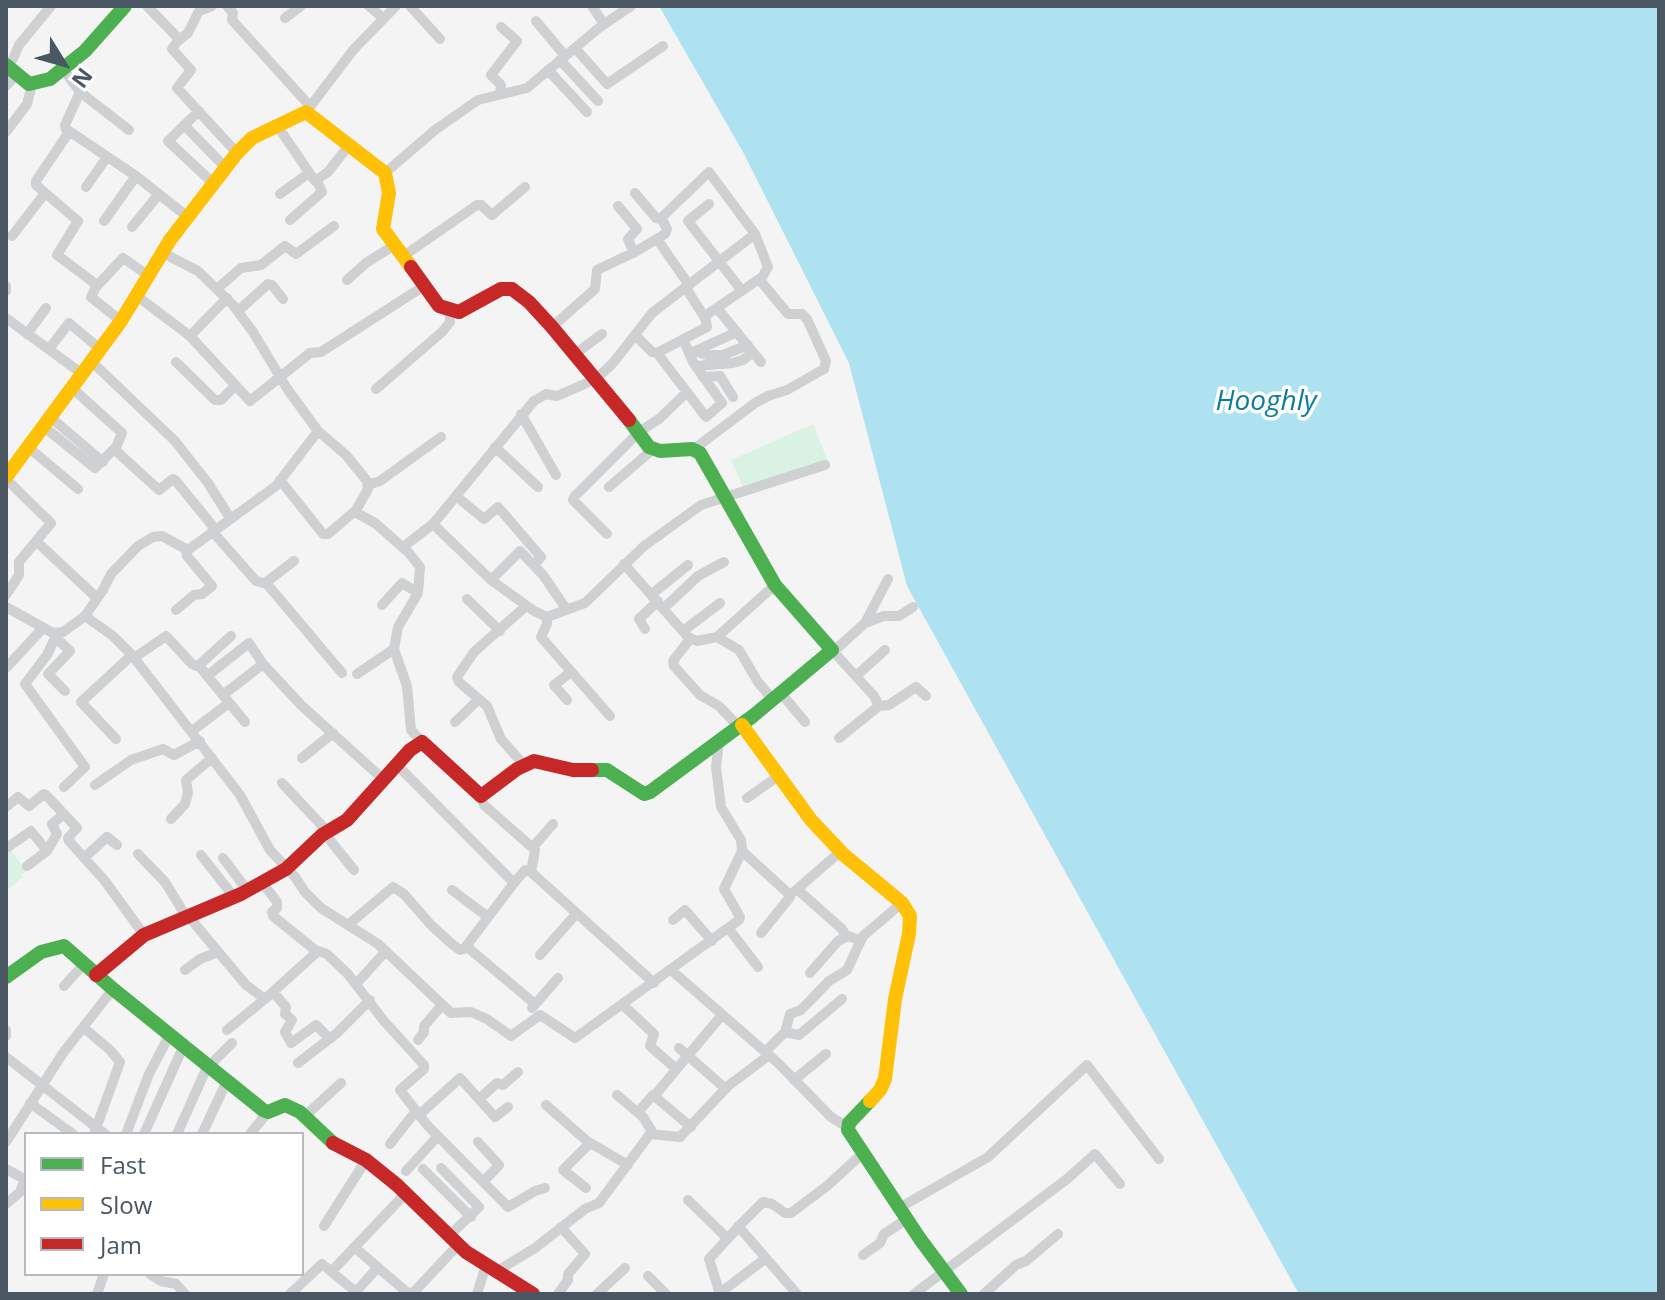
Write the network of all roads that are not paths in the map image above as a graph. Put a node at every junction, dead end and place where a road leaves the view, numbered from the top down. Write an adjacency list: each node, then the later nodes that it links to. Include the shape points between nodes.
1 (51, 6): 24 (street, via 19,45)
2 (125, 6): 22 (street)
3 (147, 6): 18 (street)
4 (212, 6): 18 (street, via 199,11)
5 (227, 6): 29 (street, via 232,20)
6 (301, 6): 12 (street)
7 (369, 6): 13 (street)
8 (396, 6): 13 (street)
9 (410, 6): 17 (street)
10 (592, 6): 15 (street)
11 (631, 6): 15 (street)
12 (285, 18)
13 (383, 18): 29 (street)
14 (536, 21): 21 (street)
15 (604, 24): 20 (street)
16 (501, 27): 27 (street, via 517,41 491,75 501,85)
17 (440, 39)
18 (179, 40): 30 (street, via 172,49 191,71 177,88)
19 (663, 46): 20 (street, via 607,84)
20 (575, 48): 21 (street)
21 (563, 58): 23 (street); 28 (street)
22 (64, 70): 25 (street); 26 (street)
23 (548, 70): 27 (street, via 521,91); 31 (street)
24 (9, 73): 25 (street)
25 (32, 85): 34 (street, via 27,104)
26 (80, 92): 35 (street); 36 (street, via 65,125)
27 (500, 94): 41 (street, via 478,100)
28 (598, 101)
29 (308, 108): 32 (street); 37 (street)
30 (199, 111): 33 (street); 38 (street)
31 (587, 112)
32 (276, 124): 38 (street); 43 (street)
33 (184, 125): 40 (street); 44 (street, via 168,143)
34 (7, 130)
35 (129, 130)
36 (69, 132): 39 (street); 47 (street, via 36,181)
37 (349, 145): 41 (street); 43 (street, via 328,172)
38 (237, 153): 40 (street)
39 (107, 157): 42 (street); 45 (street)
40 (226, 168): 44 (street)
41 (385, 173): 62 (street, via 389,193 383,226)
42 (136, 176): 49 (street); 56 (street)
43 (313, 177): 50 (street); 55 (street, via 322,192)
44 (214, 184): 53 (street)
45 (86, 187)
46 (525, 187): 62 (street, via 492,215 477,205)
47 (45, 193): 60 (street); 69 (street, via 78,221 57,255)
48 (635, 193): 54 (street)
49 (159, 194): 53 (street); 58 (street)
50 (280, 194)
51 (709, 204): 65 (street, via 688,221)
52 (618, 206): 64 (street, via 637,229 628,239)
53 (189, 218): 63 (street)
54 (661, 219): 59 (street, via 710,172); 61 (street, via 667,230)
55 (290, 220)
56 (104, 221)
57 (334, 226): 72 (street, via 296,254 286,245 261,265 241,268)
58 (132, 227)
59 (755, 234): 65 (street); 67 (street, via 768,267)
60 (12, 236)
61 (657, 239): 64 (street); 71 (street)
62 (398, 251): 68 (street, via 366,263); 70 (street)
63 (163, 253): 66 (street); 72 (street)
64 (634, 253): 84 (street, via 597,270 595,289)
65 (721, 261): 71 (street); 73 (street)
66 (149, 276): 69 (street, via 123,258); 74 (street)
67 (761, 279): 73 (street); 117 (street, via 788,314 806,316 826,364 755,403)
68 (347, 280)
69 (97, 286): 83 (street, via 91,297)
70 (424, 286): 80 (street); 102 (street, via 321,352 310,353)
71 (687, 286): 82 (street); 88 (street, via 652,313)
72 (218, 288): 75 (street)
73 (742, 291): 78 (street)
74 (137, 296): 83 (street); 89 (street)
75 (227, 298): 79 (street); 89 (street)
76 (283, 299): 79 (street, via 268,284)
77 (46, 308): 86 (street)
78 (717, 308): 82 (street); 85 (street)
79 (238, 311): 102 (street)
80 (450, 312): 84 (street, via 463,311 508,288); 106 (street, via 442,332)
81 (6, 318): 86 (street)
82 (705, 318): 90 (street, via 707,327)
83 (121, 321): 96 (street)
84 (552, 327): 95 (street)
85 (737, 332): 91 (street); 93 (street)
86 (27, 334): 92 (street)
87 (602, 334): 95 (street)
88 (635, 335): 94 (street); 103 (street)
89 (190, 336): 104 (street)
90 (683, 339): 93 (street); 94 (street)
91 (750, 348): 93 (street, via 723,355); 98 (street); 99 (street, via 743,360)
92 (49, 349): 96 (street, via 69,323); 100 (street)
93 (693, 352): 99 (street)
94 (657, 353): 107 (street)
95 (575, 354): 103 (street)
96 (95, 355): 100 (street); 130 (street, via 175,441)
97 (176, 362): 104 (street, via 215,400)
98 (761, 362)
99 (696, 366): 101 (street)
100 (81, 373): 105 (street)
101 (703, 377): 107 (street, via 721,406 705,418); 108 (street, via 720,376)
102 (281, 379): 104 (street, via 252,401); 111 (street)
103 (596, 379): 109 (street, via 557,396 546,394); 112 (street)
104 (235, 386)
105 (71, 387): 110 (street); 116 (street, via 122,433)
106 (376, 389)
107 (686, 393): 112 (street)
108 (733, 397)
109 (521, 414): 115 (street); 120 (street)
110 (46, 421): 114 (street); 116 (street, via 94,467)
111 (318, 431): 122 (street); 123 (street, via 346,455)
112 (639, 432): 118 (street); 133 (street, via 573,498)
113 (441, 437): 123 (street)
114 (28, 447): 121 (street); 126 (street)
115 (495, 447): 124 (street); 127 (street)
116 (114, 449): 132 (street, via 157,489 176,481)
117 (694, 449): 118 (street); 128 (street)
118 (652, 450): 125 (street)
119 (825, 465): 128 (street)
120 (556, 475)
121 (6, 478): 134 (street, via 51,521)
122 (280, 480): 129 (street, via 323,534); 130 (street)
123 (368, 485): 129 (street)
124 (538, 487)
125 (609, 487)
126 (78, 489)
127 (456, 496): 131 (street); 140 (street, via 484,519 498,507 541,557)
128 (723, 496): 139 (street, via 686,513); 145 (street)
129 (355, 511): 135 (street)
130 (230, 518): 132 (street)
131 (433, 524): 135 (street); 143 (street)
132 (214, 530): 136 (street); 144 (street, via 256,581)
133 (607, 534)
134 (36, 541): 147 (street, via 19,562 19,575); 148 (street)
135 (403, 547): 146 (street, via 420,567)
136 (186, 550): 148 (street, via 162,536 153,537 111,574); 156 (street, via 212,586)
137 (294, 561): 144 (street)
138 (724, 562): 150 (street)
139 (624, 564): 150 (street); 157 (street, via 590,599)
140 (534, 565): 143 (street, via 519,551); 157 (street)
141 (688, 565): 150 (street)
142 (888, 579): 160 (street)
143 (491, 580): 153 (street)
144 (265, 583): 176 (street)
145 (775, 585): 167 (street); 170 (street)
146 (418, 593): 152 (street, via 402,583); 168 (street, via 398,627)
147 (6, 595)
148 (97, 598): 158 (street)
149 (467, 599): 163 (street)
150 (658, 601): 162 (street, via 639,619); 164 (street)
151 (720, 603): 164 (street)
152 (382, 605)
153 (526, 606): 159 (street); 163 (street)
154 (6, 607): 161 (street)
155 (913, 607): 160 (street, via 899,616)
156 (176, 610)
157 (567, 610): 159 (street)
158 (85, 616): 165 (street); 171 (street)
159 (547, 617): 175 (street, via 541,636)
160 (865, 623): 170 (street)
161 (42, 629): 165 (street); 174 (street)
162 (645, 629)
163 (500, 631): 184 (street, via 457,675)
164 (687, 635): 167 (street, via 700,641); 191 (street, via 674,666)
165 (56, 636): 180 (street, via 70,651 48,674); 207 (street, via 25,685 85,767)
166 (231, 636): 173 (street)
167 (717, 637): 182 (street, via 739,650 758,682)
168 (394, 649): 177 (street); 197 (street, via 407,686 411,730)
169 (885, 650): 179 (street)
170 (833, 651): 179 (street); 182 (street)
171 (133, 656): 173 (street, via 166,636); 192 (street); 195 (street, via 81,702)
172 (263, 664): 178 (street, via 248,643); 183 (street); 193 (street)
173 (198, 666): 178 (street)
174 (6, 668)
175 (571, 672): 185 (street, via 554,685); 187 (street)
176 (342, 673)
177 (357, 674)
178 (207, 676): 183 (street)
179 (856, 676): 186 (street)
180 (65, 691)
181 (926, 696): 186 (street, via 916,687)
182 (777, 697): 190 (street); 191 (street)
183 (226, 699): 188 (street); 192 (street)
184 (478, 700): 189 (street); 202 (street)
185 (567, 700)
186 (879, 706): 194 (street)
187 (610, 716)
188 (245, 722)
189 (455, 722)
190 (805, 722)
191 (740, 726): 198 (street); 203 (street)
192 (192, 731): 196 (street)
193 (333, 733): 200 (street); 204 (street)
194 (839, 738)
195 (116, 739)
196 (200, 741): 199 (street); 206 (street, via 174,755 163,749 131,760)
197 (422, 742): 201 (street); 208 (street)
198 (719, 742): 202 (street, via 644,794 607,770); 219 (street, via 721,807)
199 (212, 758): 212 (street, via 186,780 185,804); 226 (street)
200 (302, 758)
201 (397, 765): 204 (street); 230 (street)
202 (524, 765): 208 (street)
203 (780, 775): 209 (street); 220 (street)
204 (384, 780): 214 (street, via 347,820)
205 (282, 783): 214 (street)
206 (95, 785)
207 (64, 787)
208 (481, 796): 217 (street, via 484,805)
209 (747, 798)
210 (6, 807): 211 (street, via 19,797 30,805 45,794)
211 (64, 814): 218 (street, via 52,824 57,834); 223 (street, via 77,828 68,839)
212 (171, 819)
213 (553, 824): 217 (street)
214 (326, 833): 226 (street); 227 (street)
215 (117, 845): 223 (street, via 107,837)
216 (8, 847): 218 (street, via 31,831)
217 (533, 847): 228 (street)
218 (47, 851): 225 (street)
219 (742, 851): 232 (street); 240 (street, via 725,885 740,917)
220 (841, 851): 232 (street); 234 (street)
221 (138, 854): 237 (street, via 165,882)
222 (201, 855): 233 (street)
223 (84, 858): 242 (street)
224 (223, 858): 233 (street)
225 (27, 866)
226 (286, 869): 229 (street); 239 (street, via 321,908)
227 (354, 870)
228 (531, 872): 230 (street, via 525,870); 235 (street)
229 (262, 882): 233 (street); 249 (street, via 277,902 273,916)
230 (514, 883): 236 (street)
231 (452, 890): 236 (street)
232 (794, 892): 241 (street); 243 (street)
233 (241, 894): 237 (street)
234 (902, 903): 244 (street); 304 (street, via 911,921 885,1079)
235 (576, 914): 250 (street); 260 (street)
236 (488, 917): 246 (street)
237 (188, 918): 242 (street); 248 (street)
238 (673, 920): 245 (street, via 686,911)
239 (348, 925): 246 (street, via 393,887 453,945 460,950); 247 (street)
240 (729, 929): 245 (street); 252 (street)
241 (761, 933)
242 (144, 935): 256 (street)
243 (846, 936): 244 (street); 255 (street)
244 (860, 940): 272 (street, via 849,967 790,1014)
245 (712, 941): 254 (street)
246 (466, 946): 268 (street)
247 (386, 951): 259 (street); 266 (street)
248 (218, 952): 253 (street); 263 (street, via 246,985)
249 (317, 952): 259 (street, via 327,954); 263 (street)
250 (540, 955)
251 (84, 964): 256 (street); 257 (street, via 58,945); 261 (street)
252 (758, 967)
253 (185, 970)
254 (671, 970): 260 (street); 269 (street)
255 (810, 973)
256 (96, 975): 262 (street)
257 (6, 977)
258 (558, 978): 268 (street)
259 (357, 983): 265 (street)
260 (654, 983): 267 (street)
261 (64, 986)
262 (113, 989): 270 (street); 273 (street)
263 (269, 996): 271 (street); 274 (street, via 286,1007 292,1020 285,1032 291,1043 316,1025)
264 (842, 999): 272 (street, via 799,1035)
265 (370, 1000): 274 (street); 300 (street, via 424,1065 400,1090)
266 (442, 1005): 268 (street, via 451,1013 471,1012 487,1019 511,1036); 275 (street)
267 (623, 1005): 268 (street, via 575,1038); 285 (street, via 654,1034 650,1046)
268 (538, 1009)
269 (721, 1016): 279 (street); 282 (street)
270 (84, 1028): 290 (street); 307 (street, via 120,1062)
271 (227, 1030)
272 (785, 1032): 279 (street)
273 (170, 1034): 277 (street); 308 (street)
274 (330, 1039): 283 (street)
275 (418, 1040)
276 (232, 1043): 284 (street)
277 (184, 1045): 284 (street); 309 (street)
278 (679, 1048): 282 (street)
279 (766, 1054): 287 (street); 291 (street)
280 (826, 1054): 287 (street)
281 (6, 1057): 290 (street)
282 (688, 1057): 291 (street); 293 (street)
283 (298, 1063)
284 (208, 1065): 288 (street); 310 (street)
285 (674, 1067)
286 (518, 1072): 294 (street)
287 (794, 1080): 304 (street)
288 (227, 1081): 298 (street); 311 (street)
289 (341, 1083): 301 (street)
290 (42, 1084): 295 (street); 302 (street)
291 (726, 1089): 303 (street)
292 (617, 1095): 299 (street)
293 (655, 1095): 299 (street); 303 (street)
294 (479, 1099): 297 (street, via 496,1118); 300 (street, via 460,1078)
295 (30, 1103): 305 (street); 315 (street)
296 (546, 1105): 317 (street)
297 (508, 1107)
298 (268, 1112): 301 (street, via 285,1105); 312 (street)
299 (638, 1112): 313 (street)
300 (418, 1113): 314 (street); 318 (street)
301 (305, 1116): 321 (street, via 333,1143)
302 (85, 1118): 306 (street); 307 (street)
303 (691, 1127): 313 (street, via 674,1138)
304 (847, 1127): 319 (street)
305 (71, 1132)
306 (75, 1132)
307 (98, 1132)
308 (127, 1132)
309 (145, 1132)
310 (178, 1132)
311 (203, 1132)
312 (252, 1132)
313 (653, 1133): 322 (street)
314 (438, 1136): 326 (street); 328 (street)
315 (6, 1142)
316 (478, 1142): 328 (street, via 499,1165)
317 (590, 1143): 322 (street); 332 (street, via 563,1170)
318 (390, 1144)
319 (863, 1153): 336 (street); 339 (street, via 791,1213 763,1202)
320 (1159, 1159): 336 (street, via 1087,1065 988,1157)
321 (366, 1160): 333 (street); 338 (street)
322 (628, 1165): 340 (street, via 599,1203)
323 (441, 1168): 337 (street, via 479,1207)
324 (6, 1169): 327 (street)
325 (423, 1169): 337 (street)
326 (406, 1171)
327 (24, 1179)
328 (484, 1181): 331 (street, via 510,1208)
329 (24, 1184): 335 (street)
330 (1120, 1184): 351 (street, via 1095,1154)
331 (545, 1188)
332 (586, 1188)
333 (406, 1193): 343 (street); 344 (street)
334 (688, 1200): 342 (street)
335 (6, 1204)
336 (903, 1213): 345 (street, via 880,1243); 351 (street)
337 (471, 1217): 343 (street)
338 (324, 1226)
339 (738, 1226): 342 (street); 346 (street)
340 (561, 1227): 348 (street, via 535,1248); 361 (street, via 585,1254)
341 (1058, 1234): 368 (street)
342 (727, 1238): 364 (street, via 709,1259)
343 (454, 1241): 348 (street); 358 (street)
344 (354, 1247): 347 (street); 350 (street)
345 (863, 1255)
346 (766, 1258): 364 (street); 365 (street)
347 (378, 1267): 355 (street); 358 (street)
348 (492, 1268): 354 (street); 359 (street)
349 (625, 1268): 362 (street)
350 (332, 1271): 355 (street); 357 (street, via 320,1265)
351 (944, 1273): 366 (street); 367 (street)
352 (153, 1276): 356 (street, via 176,1284)
353 (648, 1276): 363 (street)
354 (516, 1290): 360 (street)
355 (355, 1293)
356 (185, 1294)
357 (290, 1294)
358 (411, 1294)
359 (477, 1294)
360 (533, 1294)
361 (558, 1294)
362 (597, 1294)
363 (666, 1294)
364 (720, 1294)
365 (797, 1294)
366 (914, 1294)
367 (961, 1294)
368 (984, 1294)

